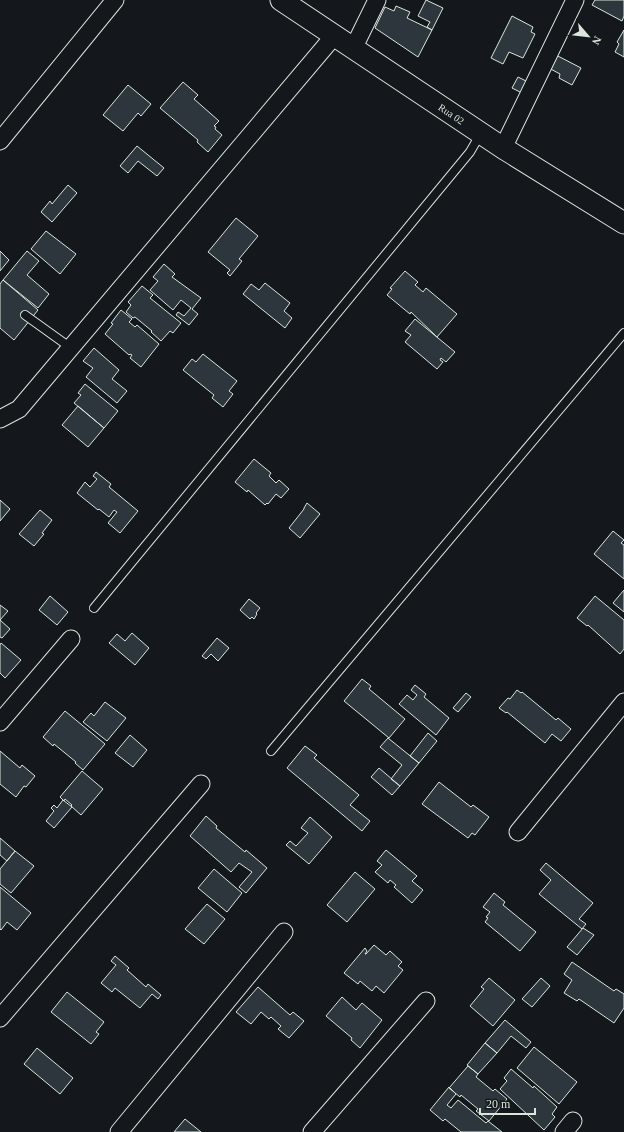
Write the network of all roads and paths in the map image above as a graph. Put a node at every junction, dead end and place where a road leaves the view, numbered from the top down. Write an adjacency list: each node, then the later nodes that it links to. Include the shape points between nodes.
1 (115, 0): 8 (street)
2 (281, 0): 5 (street, Rua 02)
3 (377, 0): 6 (street)
4 (575, 0): 9 (street)
5 (334, 36): 6 (street, Rua 02); 13 (street)
6 (353, 49): 7 (street, Rua 02)
7 (481, 133): 9 (street, Rua 02); 15 (lane, via 470,152)
8 (0, 142)
9 (503, 148): 10 (street, Rua 02)
10 (624, 223)
11 (25, 315): 13 (lane)
12 (624, 333): 19 (lane)
13 (71, 348): 14 (street, via 19,409)
14 (0, 420)
15 (94, 608)
16 (71, 639): 18 (street)
17 (624, 702): 21 (street)
18 (0, 722)
19 (271, 751)
20 (201, 784): 24 (street)
21 (518, 832)
22 (284, 932): 25 (street)
23 (426, 1001): 26 (street)
24 (0, 1018)
25 (119, 1132)
26 (312, 1132)

